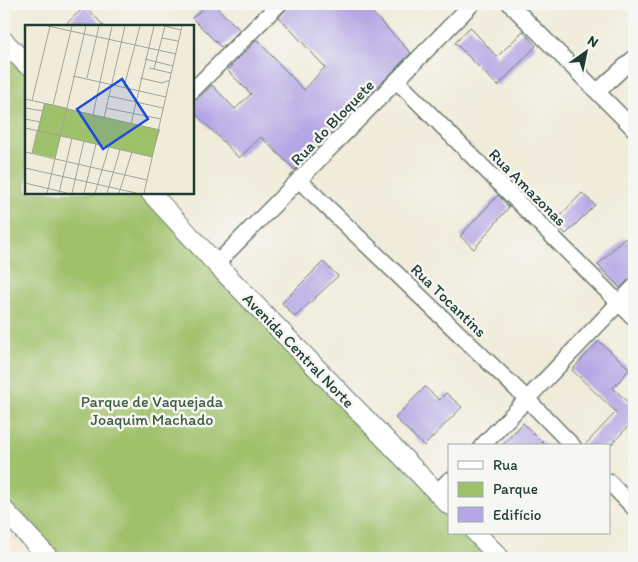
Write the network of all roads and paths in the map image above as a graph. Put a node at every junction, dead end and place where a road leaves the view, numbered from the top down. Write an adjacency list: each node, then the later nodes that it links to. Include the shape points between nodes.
1 (279, 4): 8 (street)
2 (472, 4): 7 (street, Rua do Bloquete)
3 (510, 4): 9 (street)
4 (4, 41): 6 (street)
5 (634, 58): 9 (street)
6 (25, 63)
7 (397, 80): 11 (street, Rua do Bloquete); 15 (street, Rua Amazonas)
8 (194, 89)
9 (598, 91): 10 (street)
10 (634, 129)
11 (299, 180): 13 (street, Rua do Bloquete); 17 (street, Rua Tocantins)
12 (152, 194): 13 (street, Avenida Central Norte)
13 (216, 264): 21 (street, Avenida Central Norte)
14 (634, 287): 15 (street)
15 (619, 302): 16 (street, Rua Amazonas); 17 (street)
16 (634, 318)
17 (528, 399): 18 (street); 19 (street, Rua Tocantins)
18 (484, 444)
19 (571, 444)
20 (610, 483): 22 (street)
21 (445, 493)
22 (634, 508)
23 (4, 510): 25 (street)
24 (477, 534): 26 (street)
25 (49, 558)
26 (500, 558)

